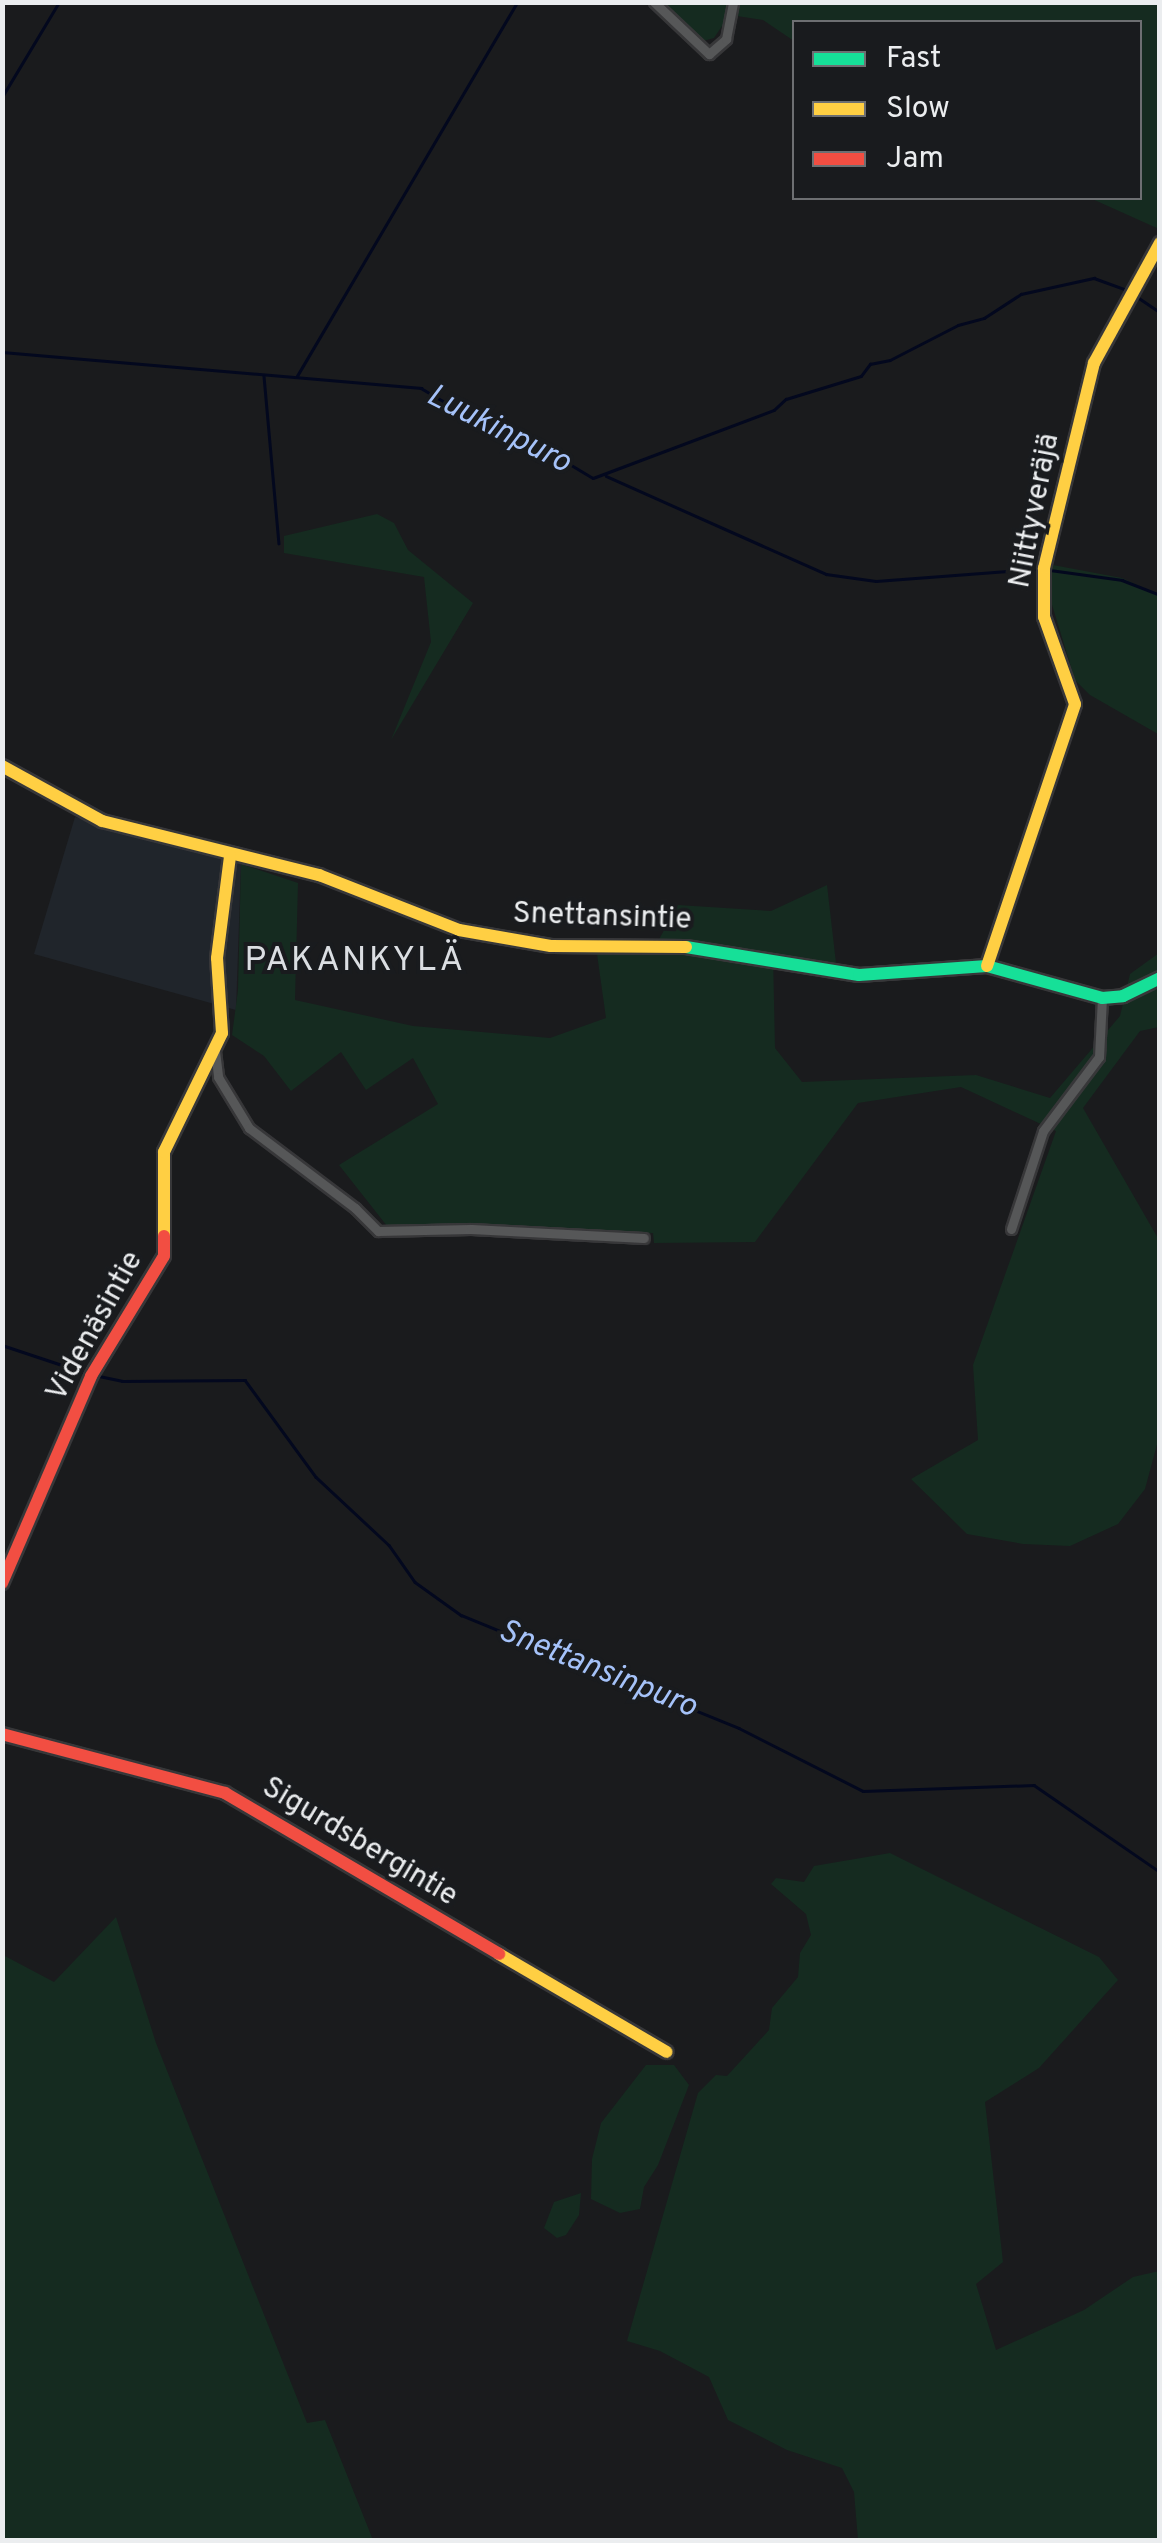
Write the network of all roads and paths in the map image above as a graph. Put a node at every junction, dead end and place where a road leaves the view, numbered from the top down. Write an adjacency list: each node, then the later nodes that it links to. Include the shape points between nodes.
1 (654, 2): 2 (street, via 709,54 726,39)
2 (733, 2)
3 (1160, 244): 6 (street, Niittyveräjä, via 1094,363 1044,568 1044,617 1075,704)
4 (2, 766): 5 (street, Snettansintie, via 102,821)
5 (230, 856): 6 (street, Snettansintie, via 319,875 459,930 506,940 703,947 859,974); 9 (street, Videnäsintie, via 216,958 222,1033)
6 (987, 966): 8 (street, Snettansintie)
7 (1160, 978): 8 (street)
8 (1102, 998): 10 (street, via 1099,1058 1043,1131)
9 (215, 1048): 11 (street, via 218,1077 249,1128 378,1232 471,1229); 12 (street, Videnäsintie, via 164,1152 164,1256 91,1376)
10 (1011, 1229)
11 (644, 1238)
12 (2, 1583)
13 (2, 1734): 14 (street, Sigurdsbergintie, via 226,1793)
14 (667, 2052)

